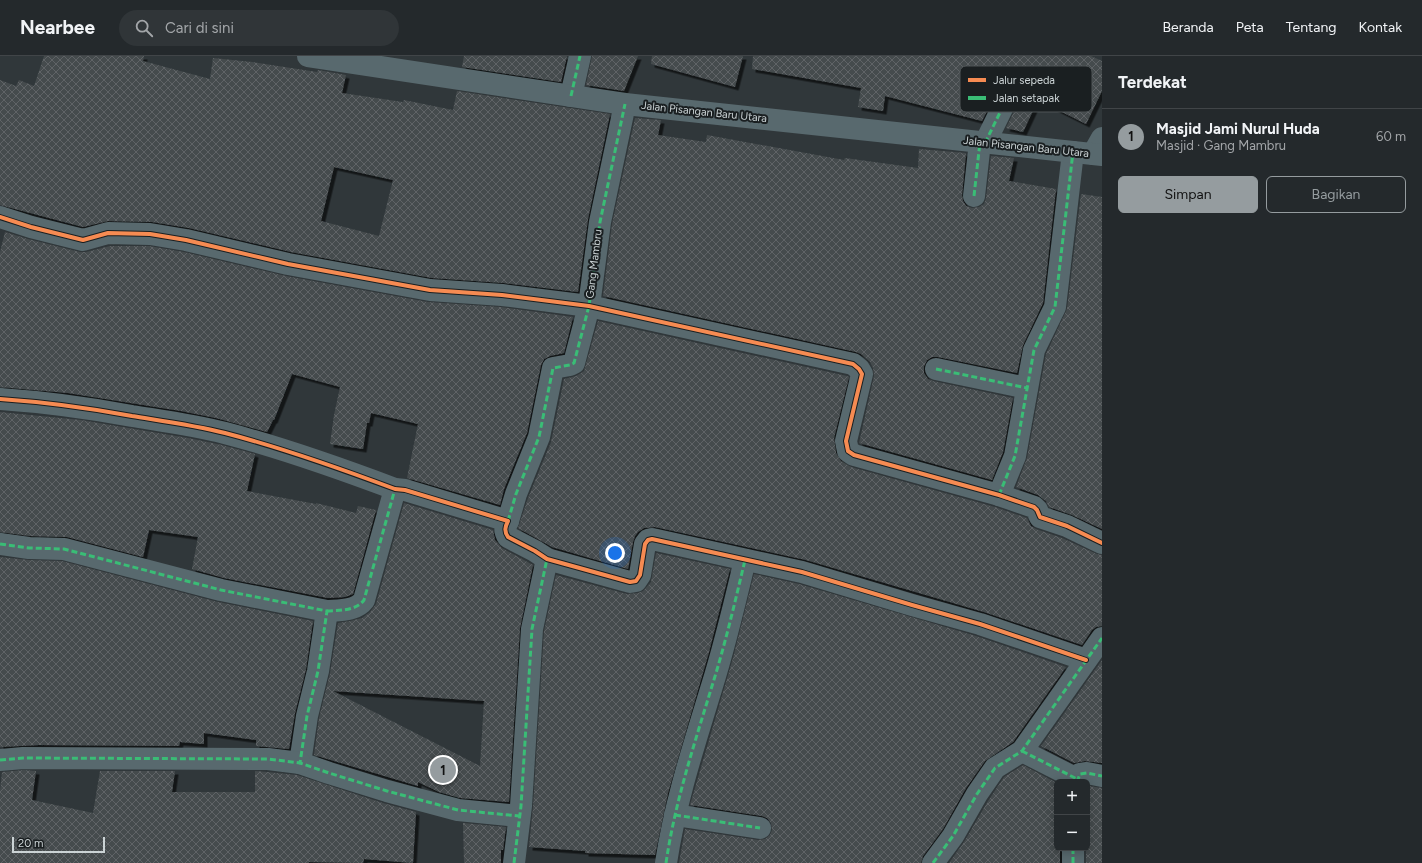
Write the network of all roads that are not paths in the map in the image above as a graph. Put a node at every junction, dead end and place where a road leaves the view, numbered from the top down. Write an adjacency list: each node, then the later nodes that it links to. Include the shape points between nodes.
1 (308, 56): 3 (street, Jalan Pisangan Baru Utara)
2 (580, 56): 3 (street)
3 (571, 96): 4 (street, Jalan Pisangan Baru Utara)
4 (625, 104): 6 (street, Jalan Pisangan Baru Utara); 10 (street, Gang Mambru, via 600,222)
5 (999, 112): 6 (street)
6 (983, 142): 7 (street, Jalan Pisangan Baru Utara); 8 (street)
7 (1092, 150): 12 (street, via 1055,307 1034,350)
8 (974, 196)
9 (0, 217): 10 (street, via 83,240 108,233 150,234 288,264 430,290 502,295)
10 (589, 306): 15 (street, via 853,364 862,374 846,441 848,451 854,456); 16 (street, Gang Mambru, via 574,363 553,368 539,437)
11 (936, 369): 12 (street)
12 (1027, 388): 15 (street, via 1015,456)
13 (0, 399): 14 (street, via 91,409 224,433 324,463)
14 (395, 489): 16 (street); 21 (street, via 364,600 356,608)
15 (999, 495): 17 (street, via 1034,507 1040,518 1067,526)
16 (508, 521): 19 (street, via 505,533 508,537)
17 (1102, 543)
18 (0, 544): 21 (street, via 64,549 222,590)
19 (547, 559): 20 (street, via 630,582 636,581 640,575 645,544 652,538); 31 (street, via 532,629)
20 (745, 560): 23 (street, via 802,572 980,624); 30 (street)
21 (327, 611): 26 (street)
22 (1102, 638): 23 (street)
23 (1086, 660): 24 (street)
24 (1022, 751): 28 (street); 36 (street, via 995,768)
25 (0, 760): 26 (street, via 268,759)
26 (300, 763): 31 (street, via 387,791 458,810)
27 (1102, 776): 29 (street, via 1087,773 1080,774)
28 (1073, 779)
29 (1078, 779)
30 (675, 815): 32 (street); 35 (street)
31 (519, 816): 34 (street)
32 (760, 828)
33 (1074, 851): 37 (street)
34 (514, 863)
35 (666, 863)
36 (933, 863)
37 (1073, 863)

